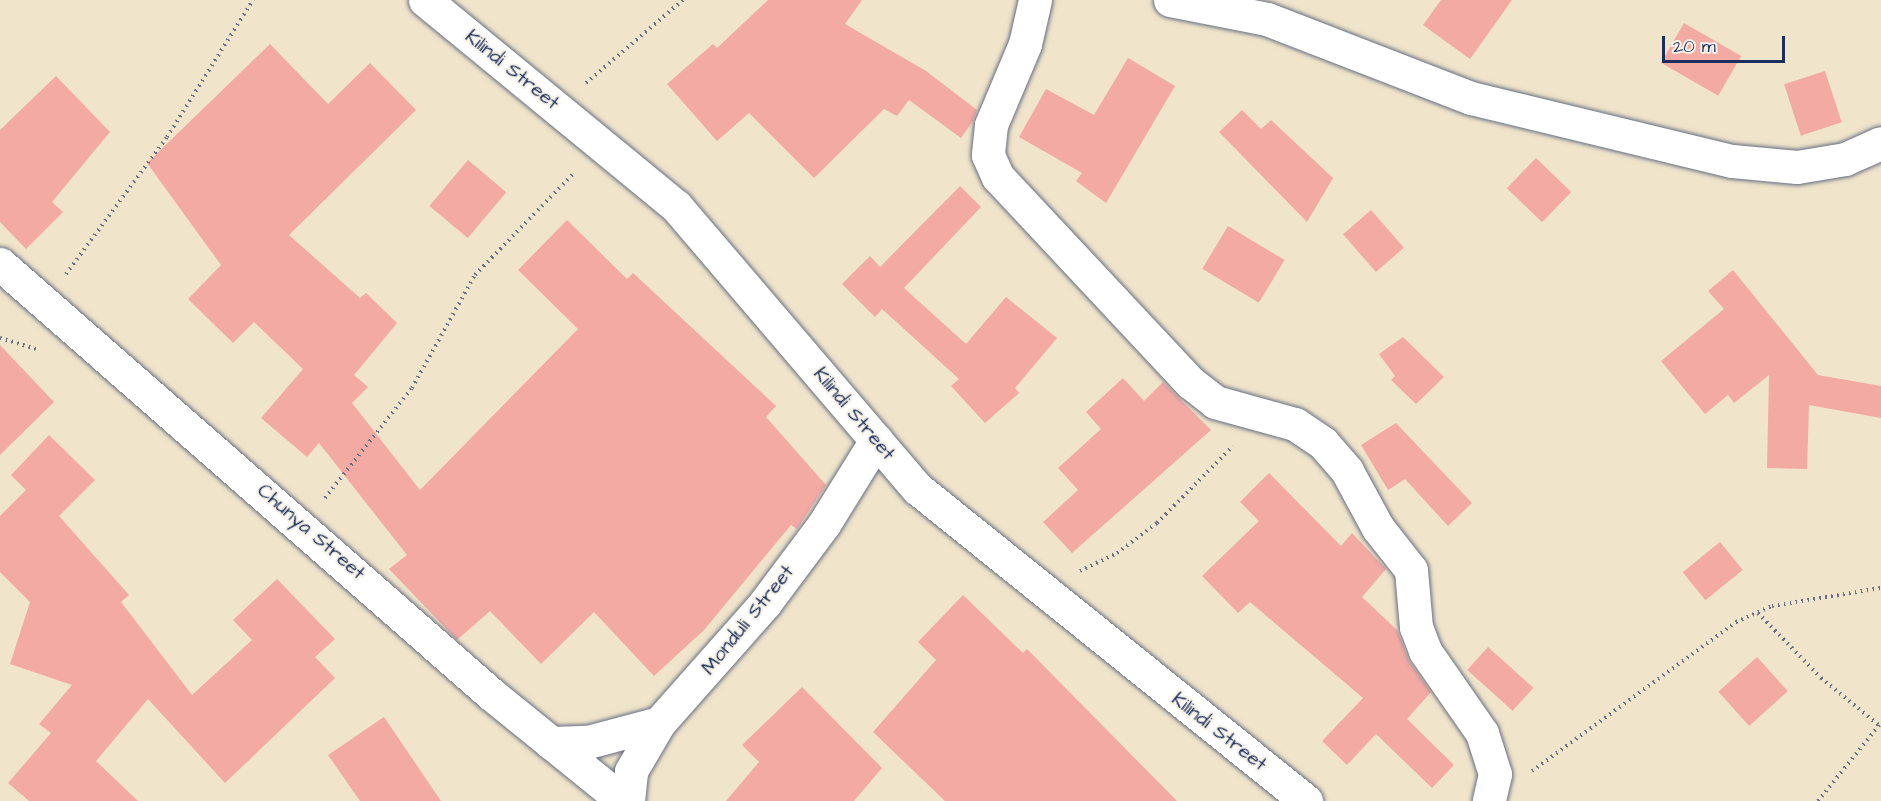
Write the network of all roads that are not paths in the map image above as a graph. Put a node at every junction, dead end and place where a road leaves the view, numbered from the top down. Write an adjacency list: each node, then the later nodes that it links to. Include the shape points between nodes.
1 (426, 0): 6 (street, Kilindi Street, via 676,206)
2 (1035, 0): 12 (street, via 1025,44 991,125 988,155 999,177 1191,383 1215,402 1265,413 1323,443 1411,570 1416,627 1425,651 1482,733 1493,760)
3 (1170, 0): 4 (street, via 1267,19 1471,98 1732,161 1797,167 1845,159)
4 (1881, 143)
5 (0, 264): 8 (street, Chunya Street)
6 (876, 440): 7 (street, Monduli Street, via 824,524 765,603); 11 (street, Kilindi Street, via 918,489 1038,591)
7 (659, 723): 8 (street, via 588,742); 10 (street, Monduli Street, via 631,771)
8 (551, 743): 9 (street, Chunya Street)
9 (622, 801)
10 (628, 801)
11 (1306, 801)
12 (1489, 801)

